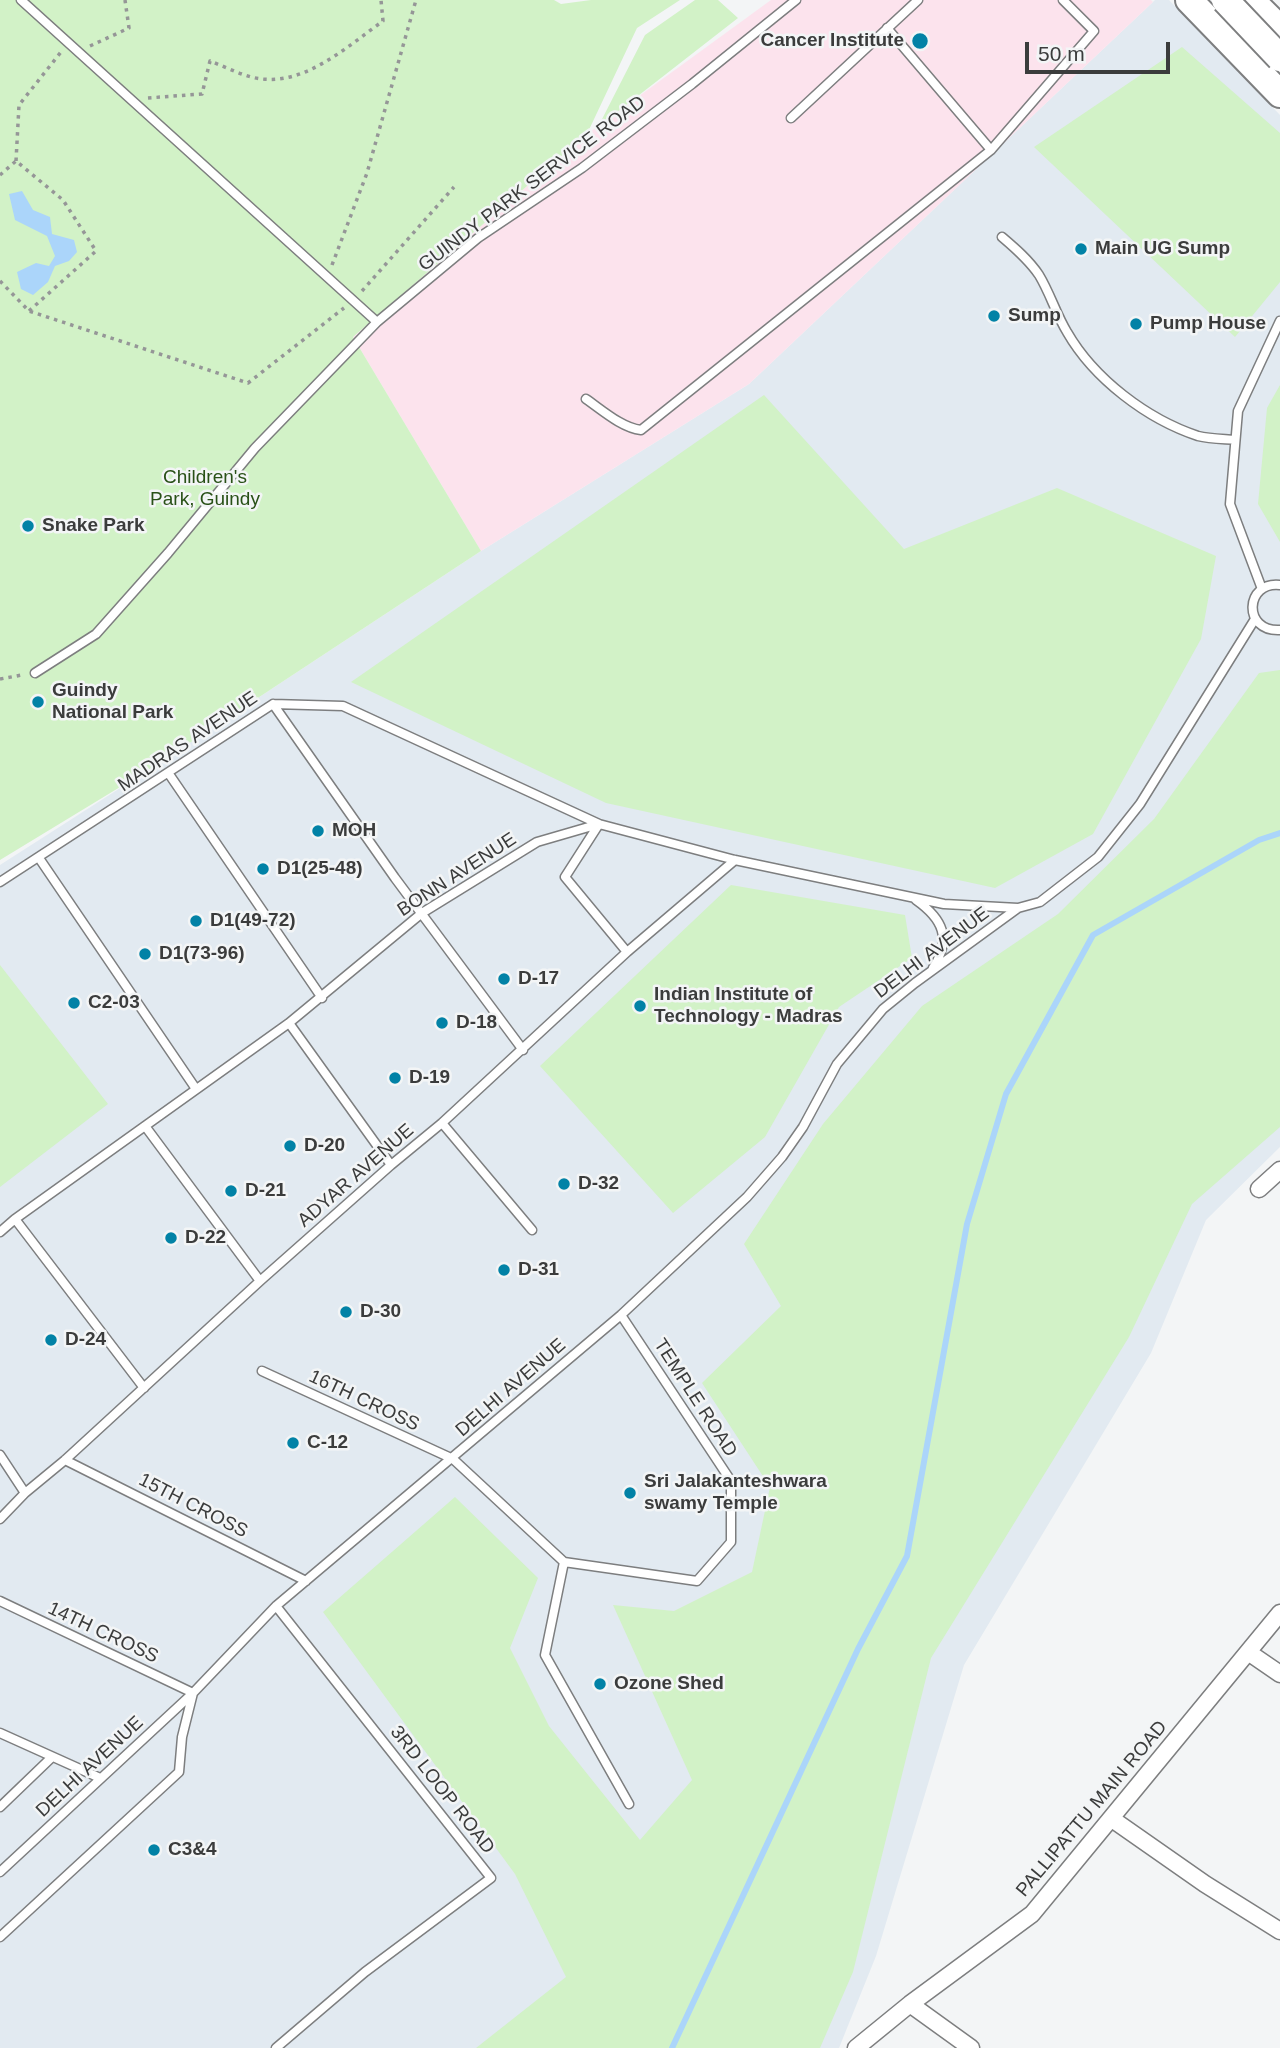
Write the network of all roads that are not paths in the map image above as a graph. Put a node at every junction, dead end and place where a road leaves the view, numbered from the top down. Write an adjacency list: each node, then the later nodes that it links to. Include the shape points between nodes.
1 (20, 0): 18 (lane)
2 (796, 0): 18 (lane, GUINDY PARK SERVICE ROAD, via 582,168 478,238)
3 (918, 0): 10 (lane)
4 (1063, 0): 15 (lane, via 1094,31)
5 (1189, 0): 9 (main road)
6 (1224, 0): 12 (main road, bridge)
7 (1238, 0): 9 (main road)
8 (1251, 0): 11 (main road)
9 (1215, 26): 13 (main road)
10 (887, 28): 14 (lane); 15 (lane)
11 (1280, 29)
12 (1280, 58)
13 (1280, 94)
14 (791, 118)
15 (990, 150): 19 (lane, via 641,430)
16 (1002, 237): 20 (lane, via 1038,274 1081,355 1131,401 1166,423 1201,437)
17 (1280, 321): 20 (lane, via 1238,411)
18 (377, 322): 25 (lane, GUINDY PARK SERVICE ROAD, via 255,448 96,634)
19 (586, 399)
20 (1236, 440): 22 (lane, via 1230,504)
21 (1280, 585): 22 (lane)
22 (1262, 589): 23 (lane, via 1252,606)
23 (1255, 619): 24 (lane, via 1266,629); 33 (lane, via 1140,804 1098,857 1040,902)
24 (1280, 630)
25 (35, 673)
26 (273, 704): 27 (lane, MADRAS AVENUE); 28 (lane, MADRAS AVENUE, via 343,706); 34 (lane)
27 (169, 774): 29 (lane, MADRAS AVENUE); 37 (lane)
28 (599, 824): 30 (lane); 34 (lane, BONN AVENUE, via 537,842); 35 (lane, via 565,877)
29 (40, 858): 31 (lane, MADRAS AVENUE); 40 (lane)
30 (735, 860): 32 (lane); 35 (lane, ADYAR AVENUE)
31 (0, 883)
32 (914, 898): 33 (lane); 36 (lane, via 942,930 942,953)
33 (1018, 908): 36 (lane, DELHI AVENUE)
34 (422, 914): 37 (lane, BONN AVENUE); 39 (lane)
35 (627, 952): 39 (lane, ADYAR AVENUE)
36 (929, 973): 50 (lane, DELHI AVENUE, via 883,1009 837,1064 803,1127 747,1197)
37 (322, 998): 38 (lane, BONN AVENUE)
38 (289, 1023): 40 (lane, BONN AVENUE); 43 (lane)
39 (523, 1050): 41 (lane, ADYAR AVENUE)
40 (196, 1088): 42 (lane, BONN AVENUE)
41 (442, 1123): 43 (lane, ADYAR AVENUE); 47 (lane)
42 (145, 1126): 46 (lane, BONN AVENUE); 49 (lane)
43 (391, 1165): 49 (lane, ADYAR AVENUE)
44 (1280, 1170): 45 (street)
45 (1259, 1189)
46 (15, 1219): 48 (lane, BONN AVENUE); 52 (lane)
47 (532, 1230)
48 (0, 1232)
49 (260, 1281): 52 (lane, ADYAR AVENUE)
50 (621, 1315): 54 (lane, DELHI AVENUE); 58 (lane, TEMPLE ROAD, via 731,1481 731,1542 697,1581)
51 (262, 1371): 54 (lane, 16TH CROSS)
52 (144, 1388): 55 (lane, ADYAR AVENUE)
53 (0, 1455): 56 (lane)
54 (453, 1458): 58 (lane); 59 (lane, DELHI AVENUE)
55 (65, 1460): 56 (lane, ADYAR AVENUE); 59 (lane, 15TH CROSS)
56 (25, 1493): 57 (lane, ADYAR AVENUE)
57 (0, 1519)
58 (564, 1562): 69 (lane, via 545,1655)
59 (306, 1581): 61 (lane, DELHI AVENUE)
60 (0, 1601): 65 (lane, 14TH CROSS)
61 (276, 1606): 65 (lane, DELHI AVENUE); 76 (lane, 3RD LOOP ROAD, via 491,1878 365,1972)
62 (1280, 1613): 63 (street, PALLIPATTU MAIN ROAD)
63 (1248, 1652): 64 (street); 71 (street, PALLIPATTU MAIN ROAD)
64 (1280, 1674)
65 (194, 1693): 68 (lane, DELHI AVENUE); 74 (lane, via 182,1737 179,1772)
66 (0, 1733): 67 (lane)
67 (51, 1758): 68 (lane); 70 (lane)
68 (100, 1778): 72 (lane, DELHI AVENUE)
69 (629, 1804)
70 (0, 1807)
71 (1112, 1819): 73 (street); 75 (street, PALLIPATTU MAIN ROAD, via 1032,1914)
72 (0, 1872)
73 (1280, 1931)
74 (0, 1937)
75 (910, 2004): 77 (street, PALLIPATTU MAIN ROAD); 78 (street)
76 (276, 2048)
77 (856, 2048)
78 (971, 2048)

